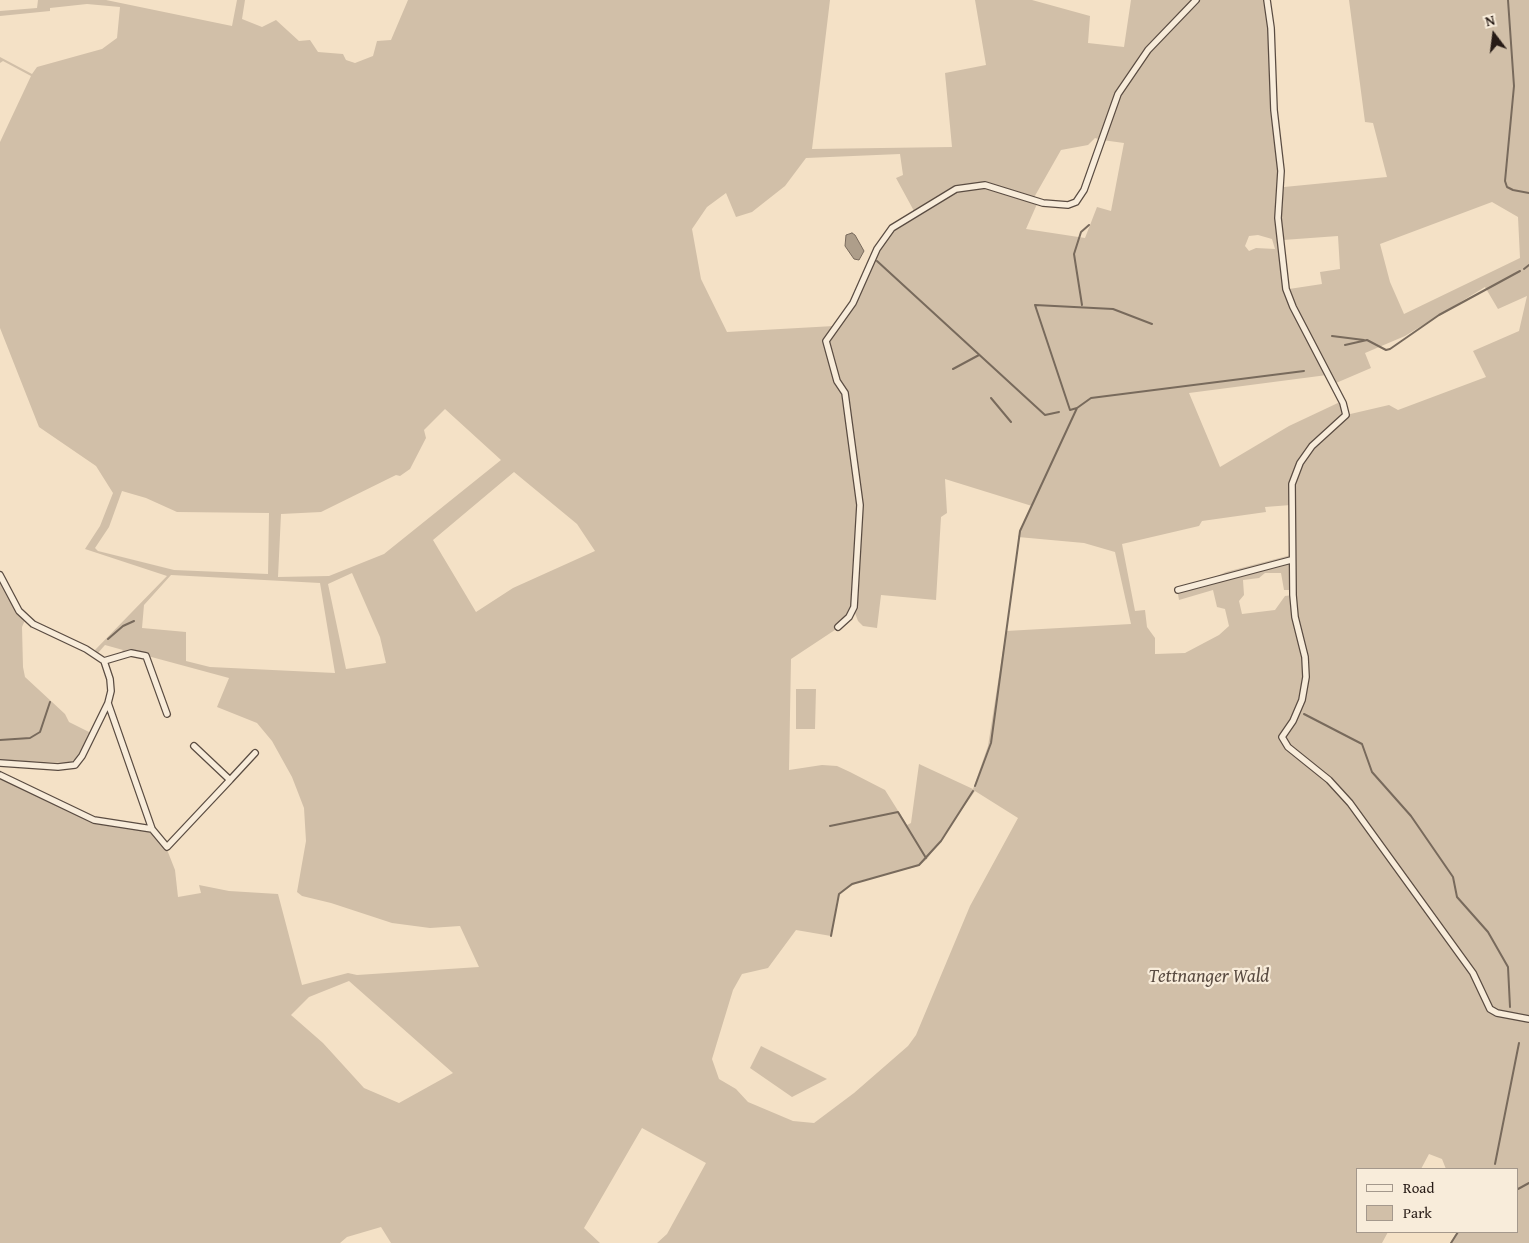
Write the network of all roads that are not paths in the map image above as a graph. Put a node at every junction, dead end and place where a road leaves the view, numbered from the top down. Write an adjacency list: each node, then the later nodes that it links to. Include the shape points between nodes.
1 (1196, 0): 6 (street, via 1148,50 1118,94 1084,190 1073,204 1035,201 985,185 956,188 892,228 876,249 853,303 826,341 837,381 845,393 860,505 854,607)
2 (1268, 0): 3 (street, via 1281,171 1278,218 1286,289 1346,411 1346,415 1312,446 1300,463 1292,484)
3 (1291, 560): 5 (street); 16 (street, via 1295,616 1305,657 1306,677 1302,700 1282,737 1288,747 1329,780 1350,803 1473,973 1490,1008 1497,1013)
4 (0, 575): 7 (street, via 12,600 28,619)
5 (1178, 590)
6 (838, 627)
7 (104, 661): 8 (street, via 110,679); 9 (street, via 131,653 146,656)
8 (108, 703): 12 (street, via 82,756 74,765); 15 (street)
9 (167, 714)
10 (194, 746): 14 (street)
11 (255, 753): 14 (street)
12 (0, 763)
13 (0, 775): 15 (street, via 94,820)
14 (230, 780): 15 (street, via 167,847)
15 (152, 828)
16 (1529, 1019)

